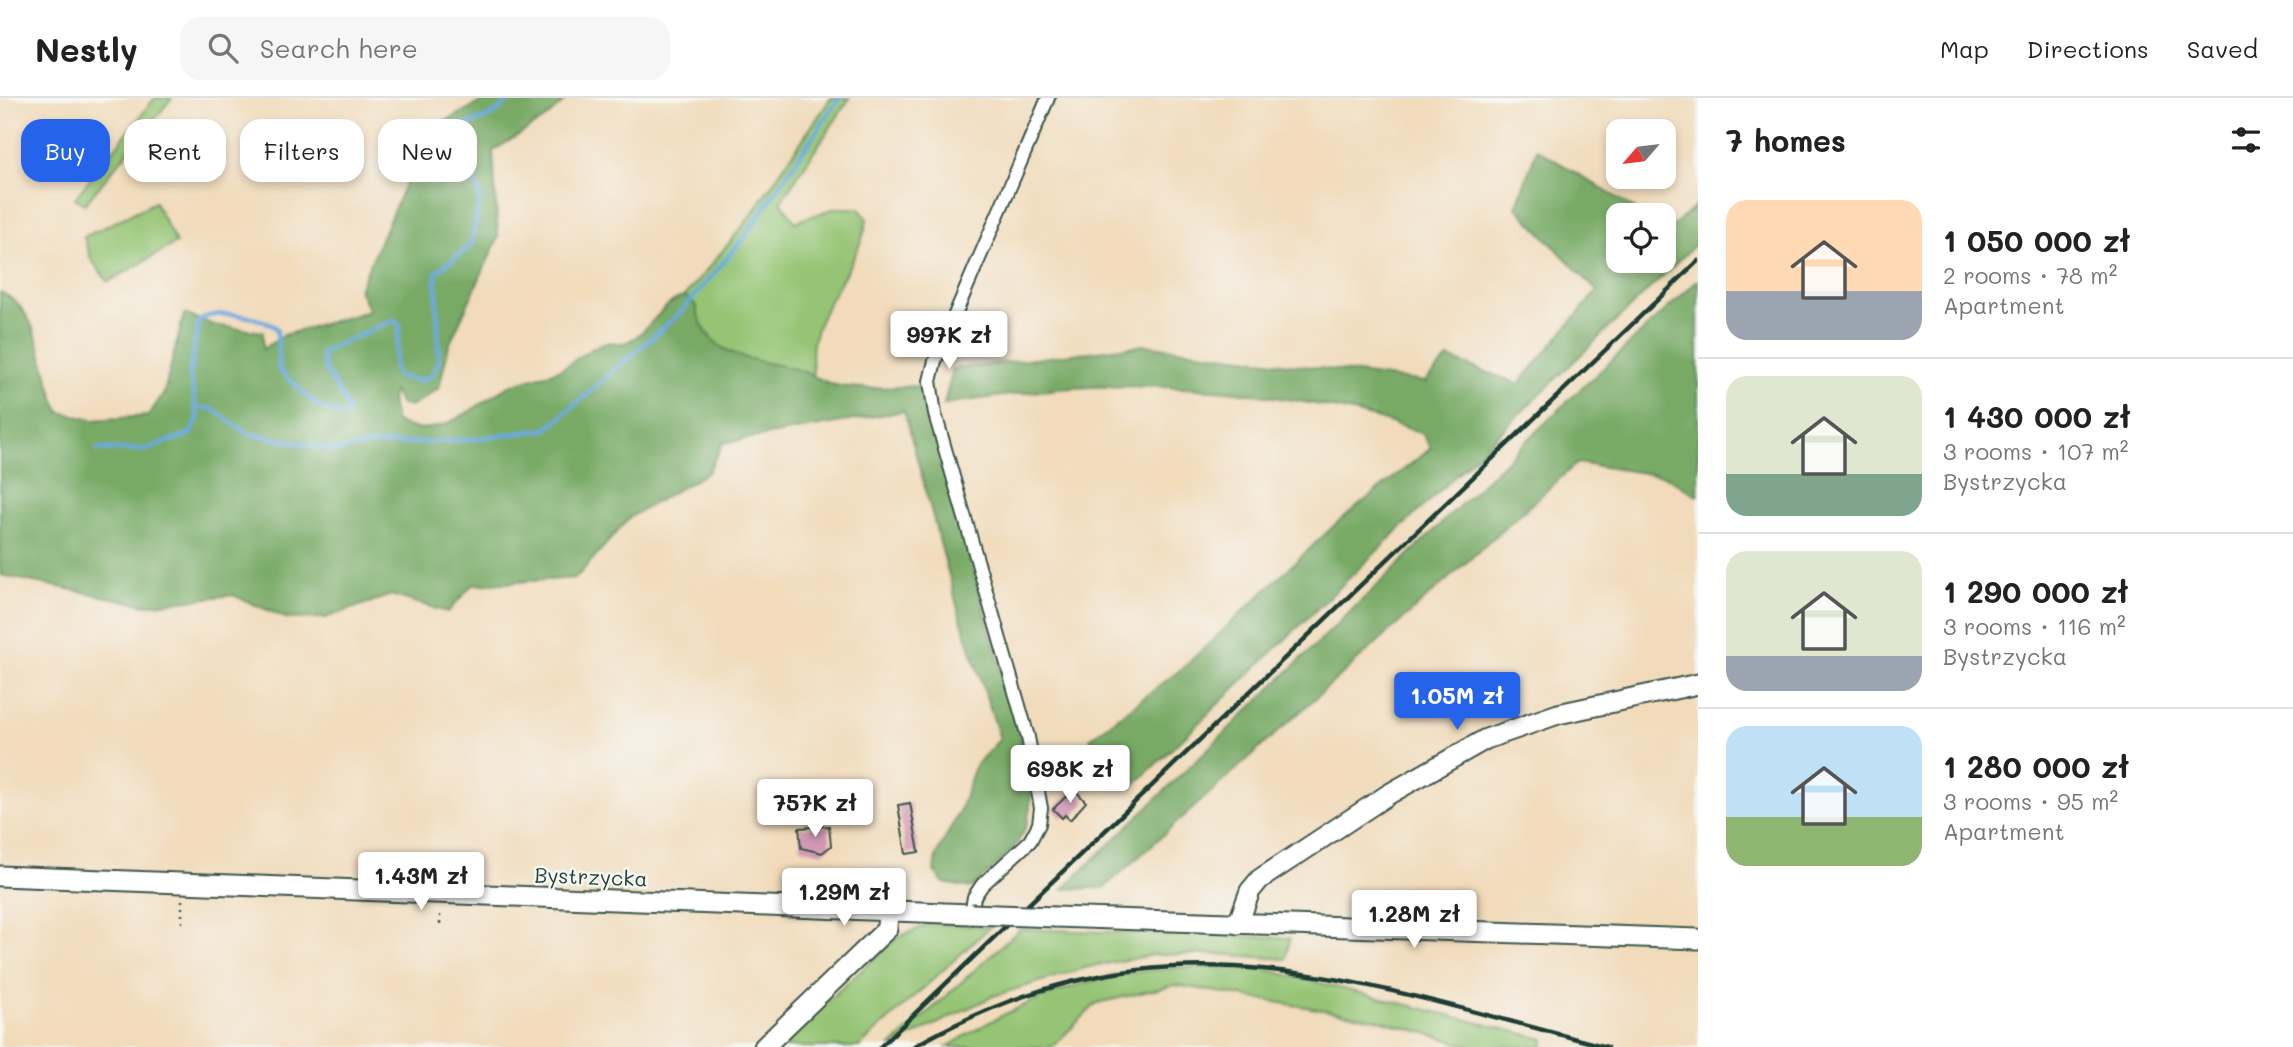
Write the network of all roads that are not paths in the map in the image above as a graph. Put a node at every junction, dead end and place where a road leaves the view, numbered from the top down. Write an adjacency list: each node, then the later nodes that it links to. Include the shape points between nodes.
1 (1048, 98): 5 (street, via 930,381 935,414 1028,737 1041,808 1030,841 982,885)
2 (1698, 684): 6 (street, via 1558,714 1486,739 1389,794 1260,879 1250,891)
3 (0, 876): 4 (street, Bystrzycka)
4 (888, 909): 5 (street, Bystrzycka); 8 (street, via 887,929)
5 (971, 914): 6 (street, Bystrzycka, bridge)
6 (1238, 924): 7 (street, Bystrzycka)
7 (1698, 939)
8 (764, 1047)

